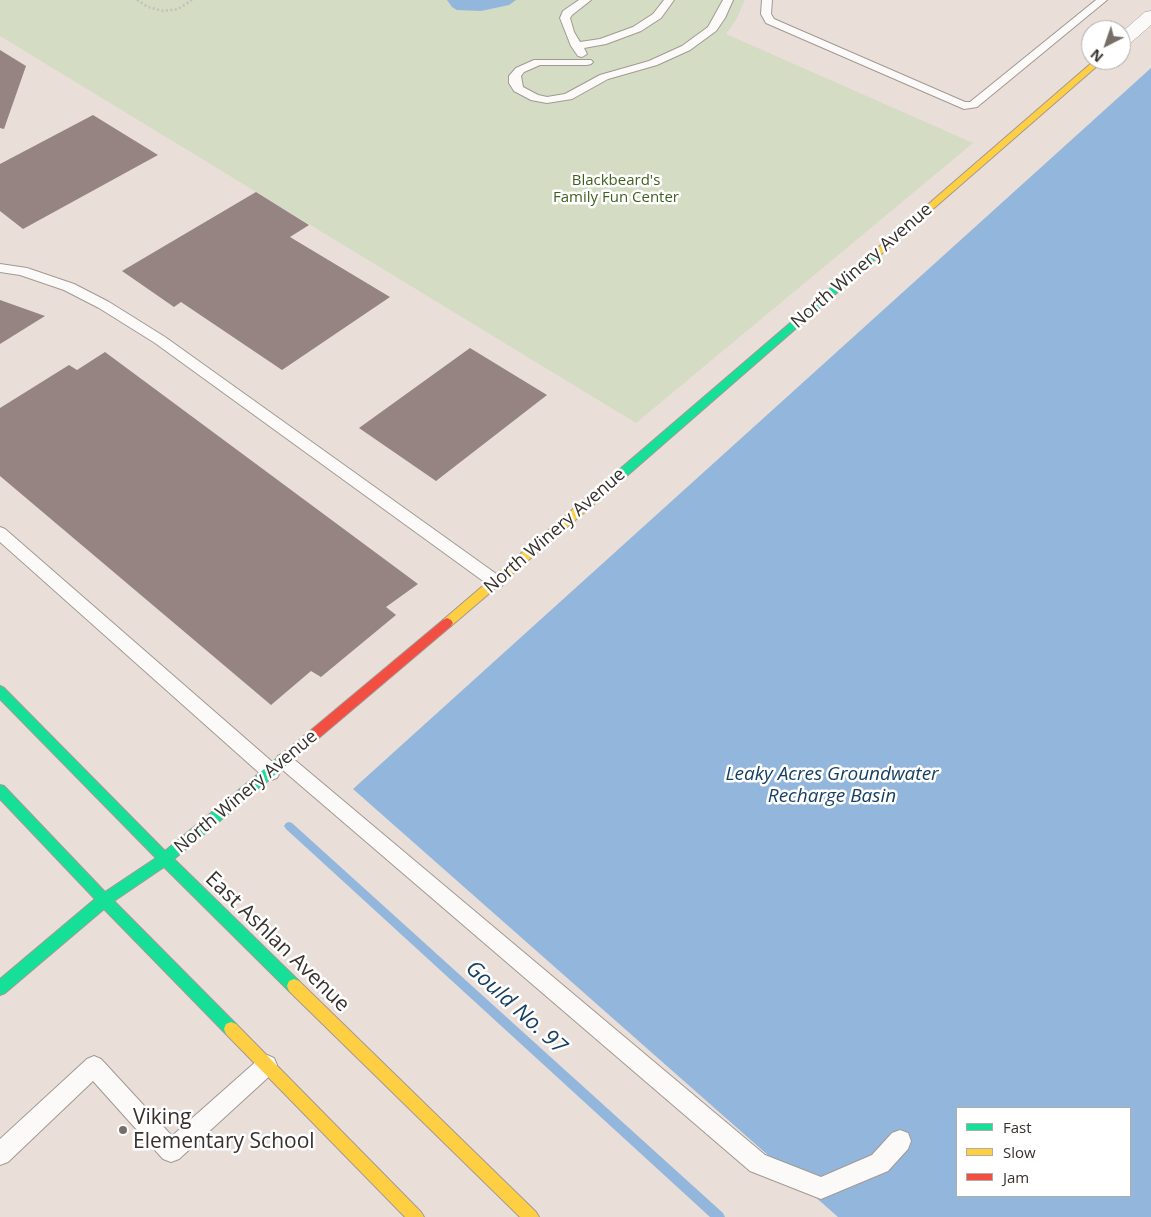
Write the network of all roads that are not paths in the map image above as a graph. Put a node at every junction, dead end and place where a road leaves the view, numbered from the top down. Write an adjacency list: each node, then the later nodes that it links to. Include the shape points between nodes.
1 (586, 0): 8 (lane, via 565,18)
2 (669, 0): 8 (lane, via 657,16 637,29 602,42)
3 (728, 0): 11 (lane, via 712,29 686,48 653,63)
4 (767, 0): 5 (lane, via 766,14 770,21 964,106 973,105)
5 (1102, 0)
6 (1151, 16): 7 (street)
7 (1131, 33)
8 (576, 46): 9 (lane)
9 (588, 62): 11 (lane); 11 (lane, via 538,62 520,70 515,76 515,83 518,89 535,98 558,99)
10 (1088, 70): 14 (street, North Winery Avenue)
11 (604, 77)
12 (0, 268): 14 (lane, via 22,271 69,287 160,340)
13 (0, 533): 16 (lane)
14 (496, 582): 16 (street, North Winery Avenue)
15 (0, 691): 18 (street, East Ashlan Avenue)
16 (277, 766): 18 (street, North Winery Avenue); 22 (lane, via 758,1163 821,1188 880,1163)
17 (0, 790): 19 (street)
18 (165, 859): 19 (street, North Winery Avenue); 25 (street, East Ashlan Avenue)
19 (104, 900): 20 (street, North Winery Avenue); 21 (street)
20 (0, 988)
21 (267, 1065): 23 (lane, via 171,1151 94,1066); 24 (street)
22 (900, 1141)
23 (0, 1154)
24 (416, 1217)
25 (531, 1217)

